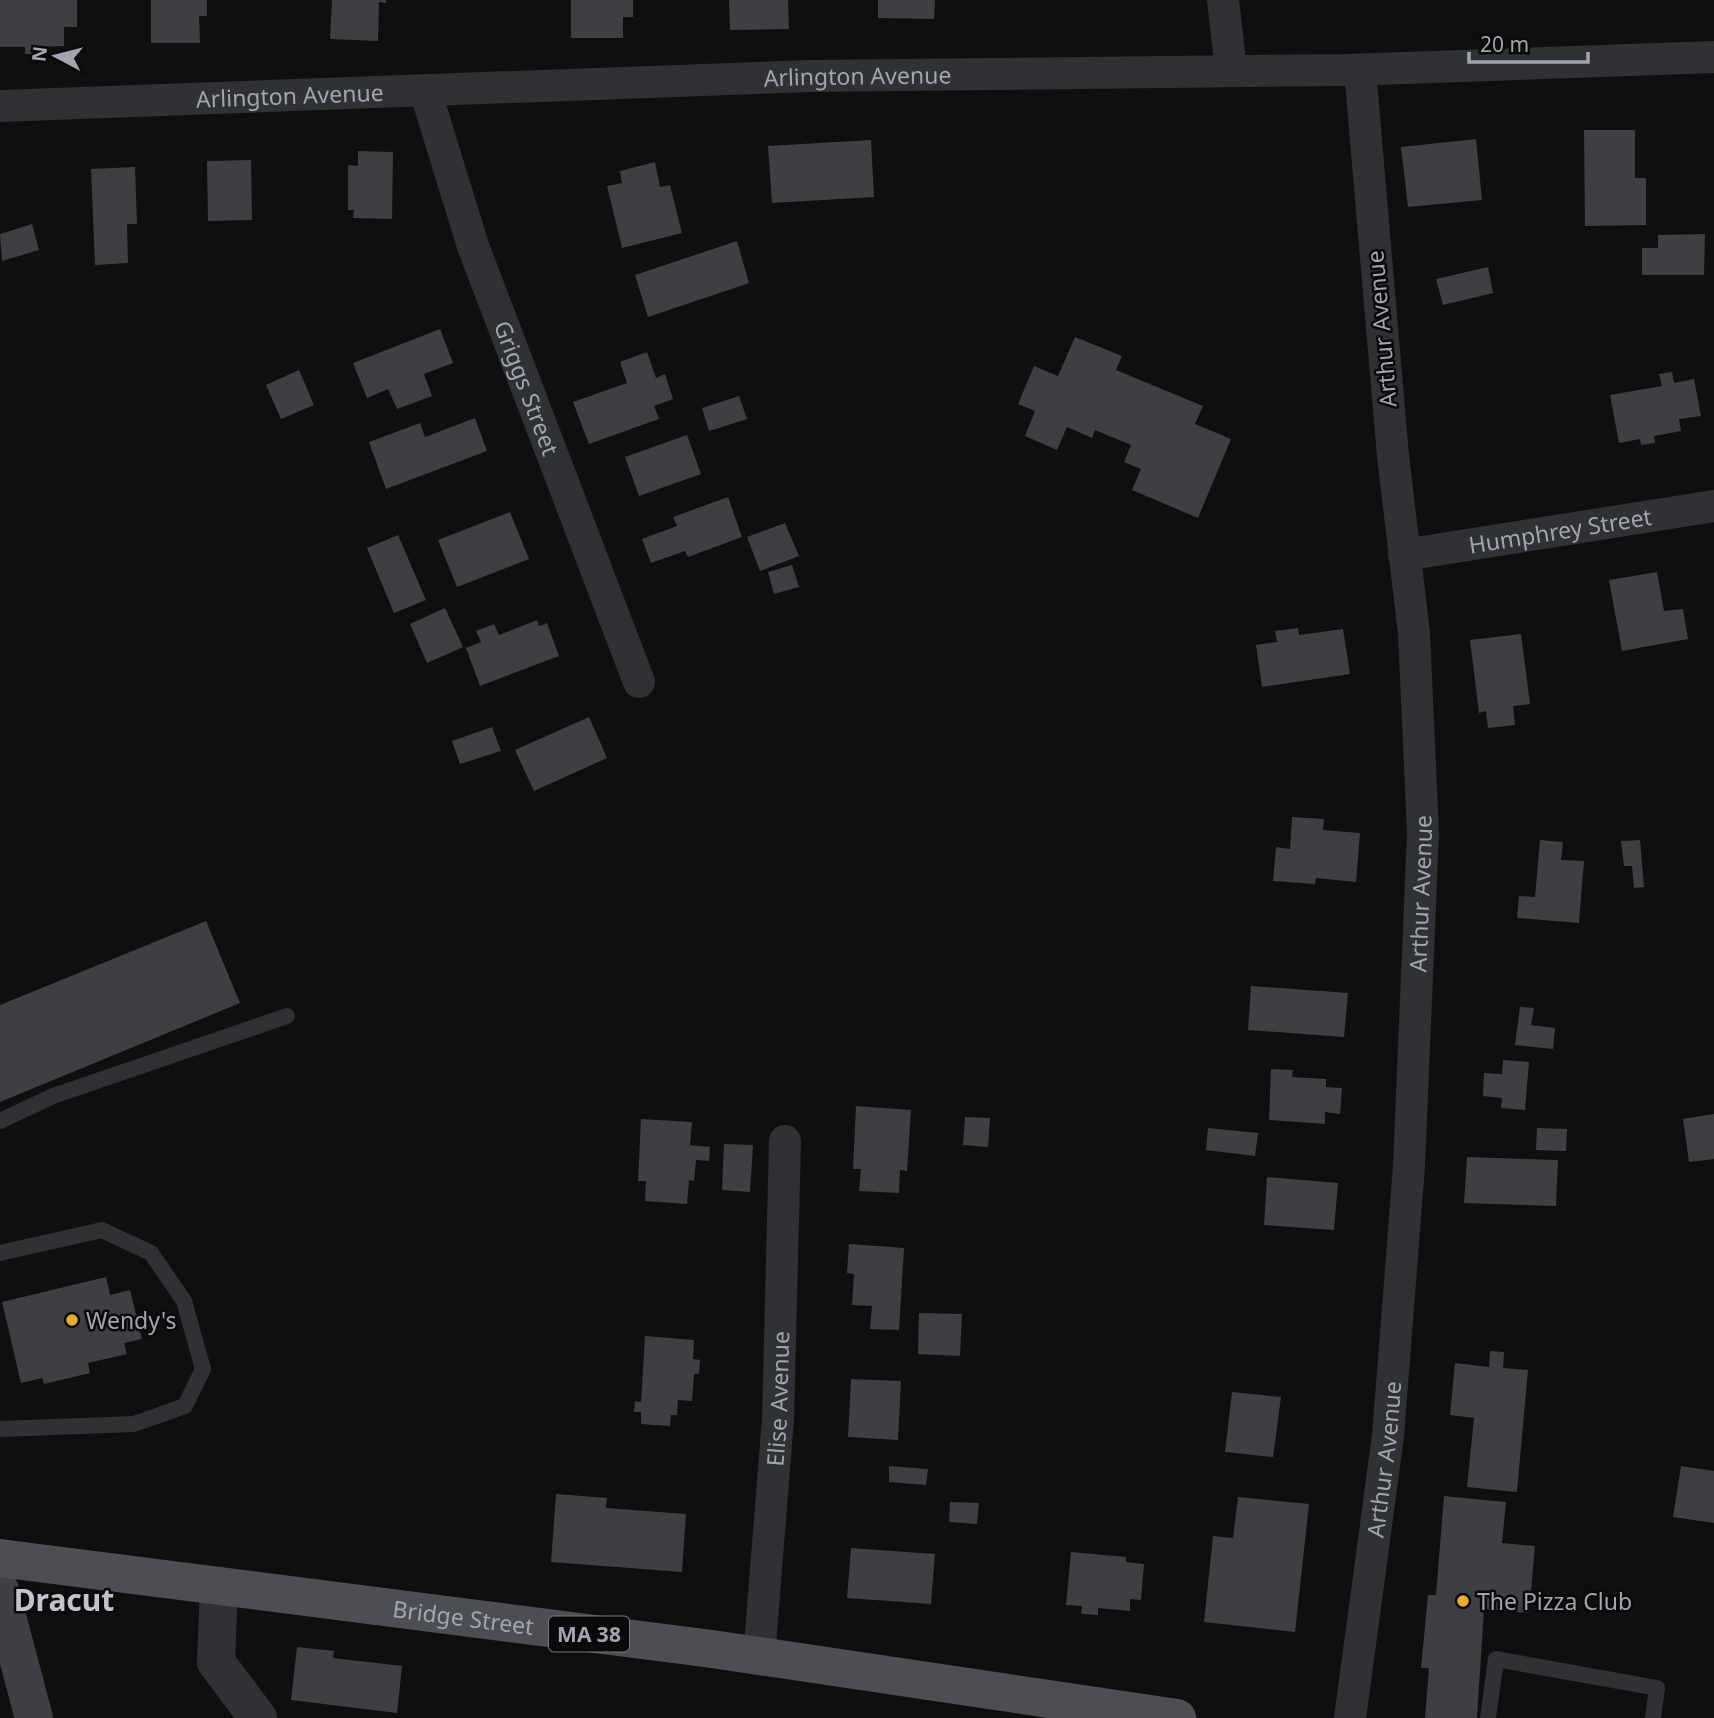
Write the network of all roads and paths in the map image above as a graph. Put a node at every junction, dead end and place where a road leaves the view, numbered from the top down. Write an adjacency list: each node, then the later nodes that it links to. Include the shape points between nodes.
1 (1223, 0): 4 (street)
2 (1714, 57): 3 (street, Arlington Avenue)
3 (1360, 70): 4 (street, Arlington Avenue); 8 (street, Arthur Avenue)
4 (1231, 71): 5 (street, Arlington Avenue, via 809,76)
5 (425, 90): 6 (street, Arlington Avenue); 9 (street, Griggs Street, via 473,246)
6 (0, 106)
7 (1714, 506): 8 (street, Humphrey Street)
8 (1404, 555): 22 (street, Arthur Avenue, via 1414,633 1423,832 1409,1166 1388,1436)
9 (639, 682)
10 (287, 1016): 11 (lane, via 53,1096)
11 (0, 1121)
12 (785, 1141): 18 (street, Elise Avenue, via 778,1419)
13 (0, 1252): 14 (lane, via 103,1230 151,1253 184,1301 203,1369 185,1406 134,1424)
14 (0, 1429)
15 (0, 1558): 16 (main road, Bridge Street / MA 38)
16 (219, 1587): 18 (main road, Bridge Street / MA 38); 20 (street, via 216,1662)
17 (0, 1590): 19 (main road)
18 (759, 1657): 21 (main road, Bridge Street / MA 38)
19 (34, 1718)
20 (258, 1718)
21 (1177, 1718)
22 (1350, 1718)
23 (1488, 1718): 24 (lane, via 1496,1659 1657,1688)
24 (1653, 1718)

